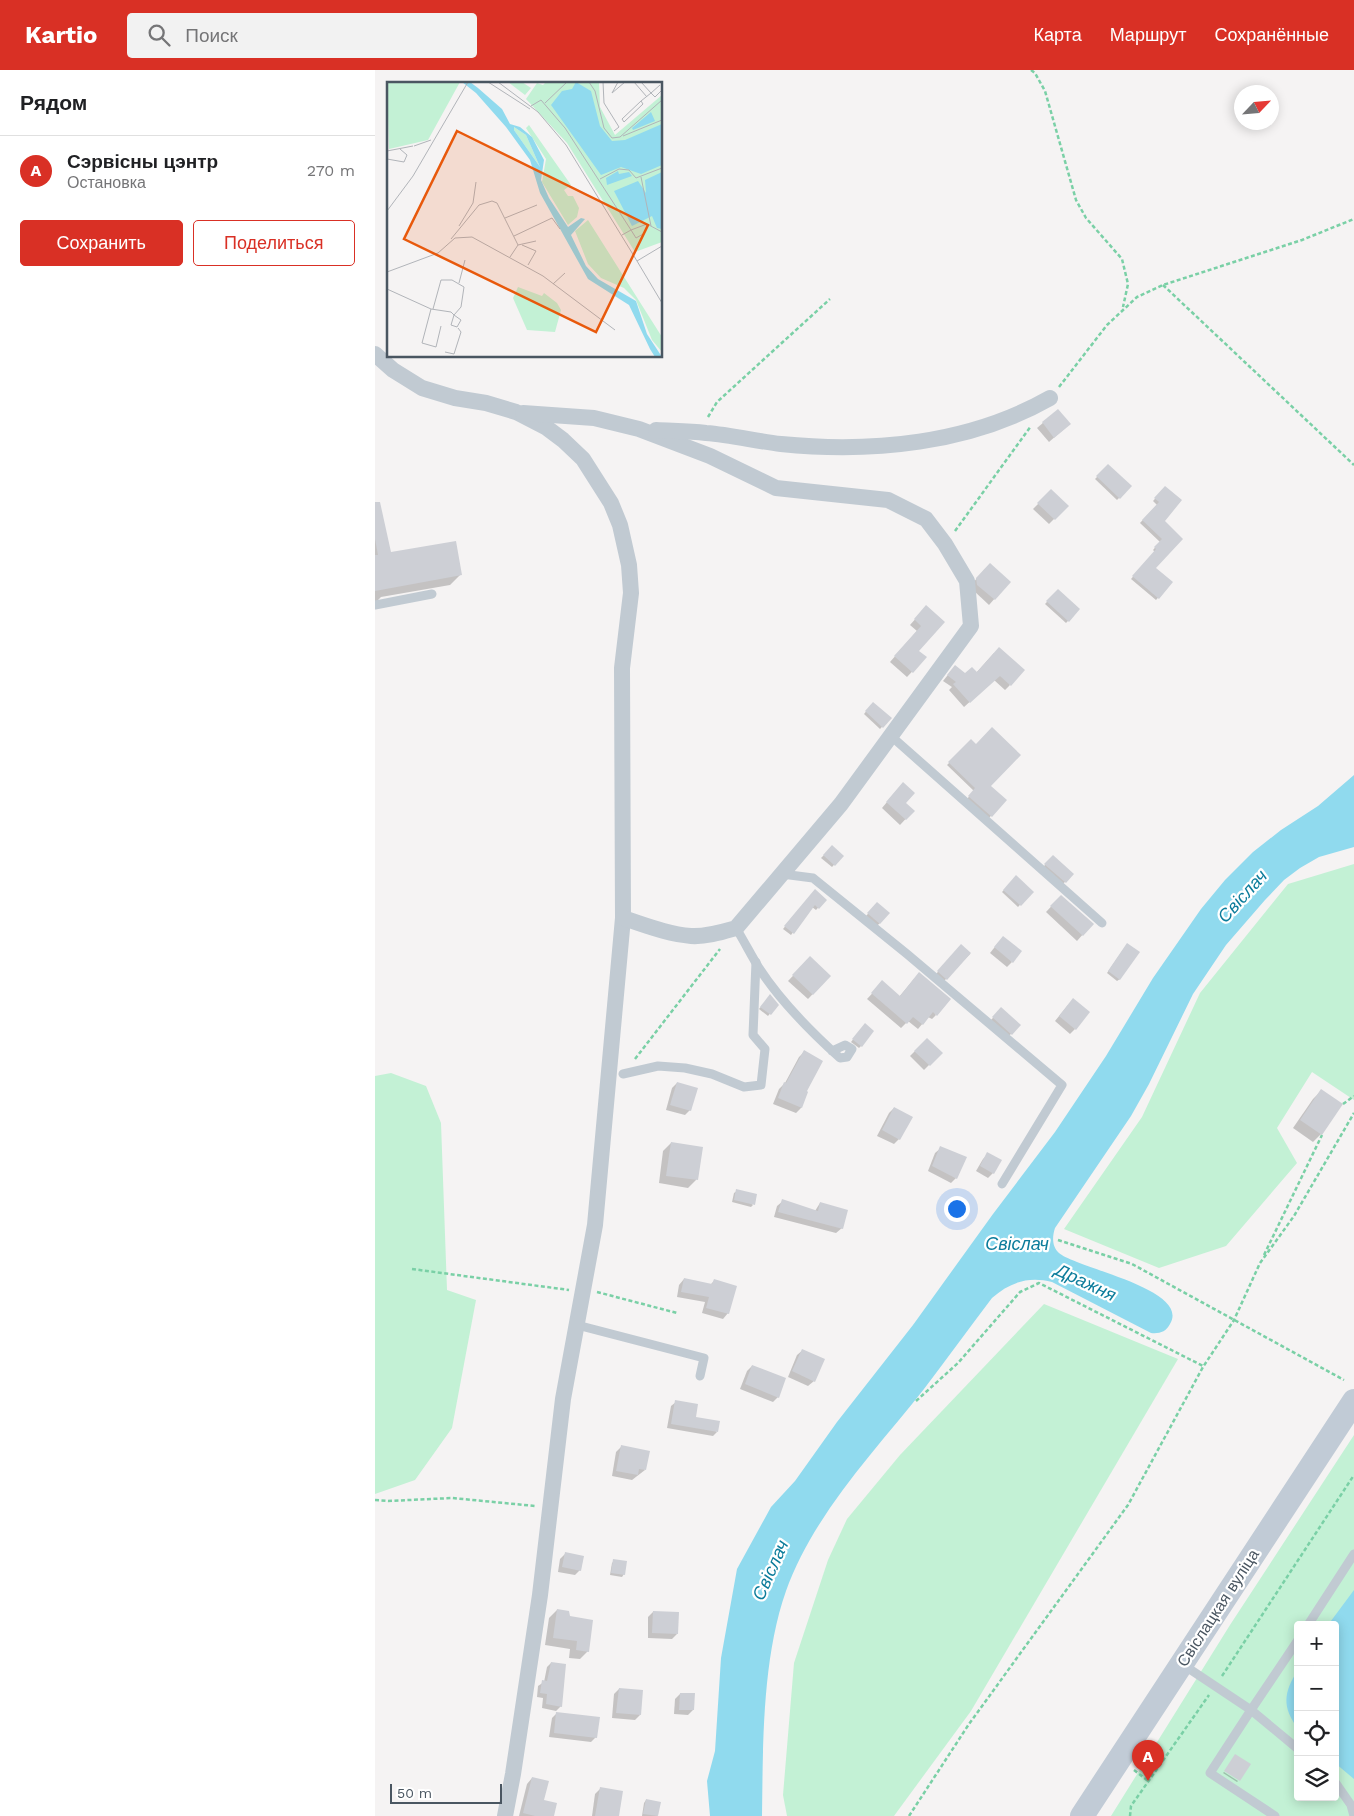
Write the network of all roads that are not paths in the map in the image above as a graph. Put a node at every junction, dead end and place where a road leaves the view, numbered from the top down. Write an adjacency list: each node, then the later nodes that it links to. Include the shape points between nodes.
1 (375, 354): 3 (street, via 422,388)
2 (1050, 398): 4 (street, via 985,427 917,443 887,446 781,444 705,433)
3 (516, 412): 4 (street, via 594,418); 9 (street, via 547,428 583,459 611,503 620,525 629,565 631,593 623,668)
4 (639, 429): 7 (street, via 710,456 776,488 888,500 926,519 967,581 971,626)
5 (432, 594): 6 (lane)
6 (375, 605)
7 (891, 736): 8 (street, via 841,804); 10 (lane)
8 (782, 874): 11 (street); 15 (lane, via 813,878 1062,1085)
9 (623, 918): 11 (street, via 660,931 691,936); 16 (street, via 595,1225)
10 (1102, 923)
11 (737, 928): 12 (lane)
12 (756, 962): 13 (lane, via 792,1011); 14 (lane, via 753,1034 765,1049 761,1086 744,1088 712,1074 685,1068 658,1066)
13 (832, 1051)
14 (623, 1074)
15 (1002, 1184)
16 (577, 1326): 17 (lane, via 704,1358); 26 (street, via 563,1398 538,1604)
17 (700, 1376)
18 (1354, 1401): 22 (main road, Свіслацкая вуліца)
19 (1354, 1554): 20 (lane)
20 (1311, 1621)
21 (1294, 1646): 23 (lane)
22 (1181, 1664): 23 (lane); 27 (main road, Свіслацкая вуліца)
23 (1251, 1710): 24 (lane); 28 (lane, via 1211,1773)
24 (1294, 1746)
25 (1339, 1788): 29 (lane, via 1351,1805)
26 (505, 1816)
27 (1082, 1816)
28 (1275, 1816)
29 (1353, 1816)

